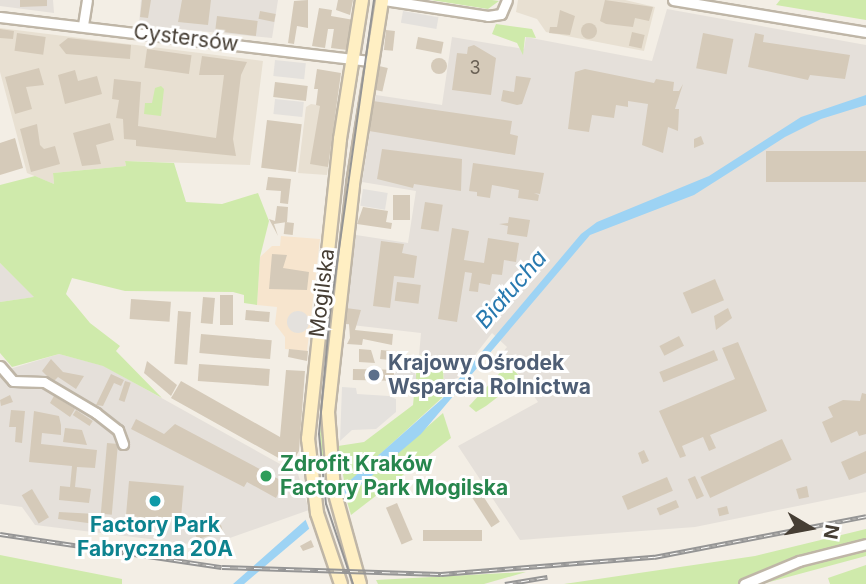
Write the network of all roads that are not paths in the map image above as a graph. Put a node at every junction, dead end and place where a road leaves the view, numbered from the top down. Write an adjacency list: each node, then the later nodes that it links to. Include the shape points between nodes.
1 (87, 0): 7 (street)
2 (362, 0): 9 (main road, Mogilska)
3 (383, 0): 4 (street, via 485,16 503,11); 10 (main road, Mogilska)
4 (506, 0)
5 (673, 0): 8 (street)
6 (0, 17): 7 (street, Cystersów)
7 (83, 25): 9 (street, Cystersów)
8 (866, 32)
9 (352, 59): 10 (street, Cystersów); 13 (main road, Mogilska, via 314,354)
10 (371, 61): 14 (main road, Mogilska, via 331,358 328,421)
11 (0, 366): 12 (street, via 13,381 44,382 96,413 118,430)
12 (123, 444)
13 (310, 475): 14 (main road, via 313,465 320,463); 16 (main road, Mogilska)
14 (332, 480): 17 (main road, Mogilska)
15 (866, 544): 18 (street, via 799,561)
16 (341, 584)
17 (360, 584)
18 (744, 584)

